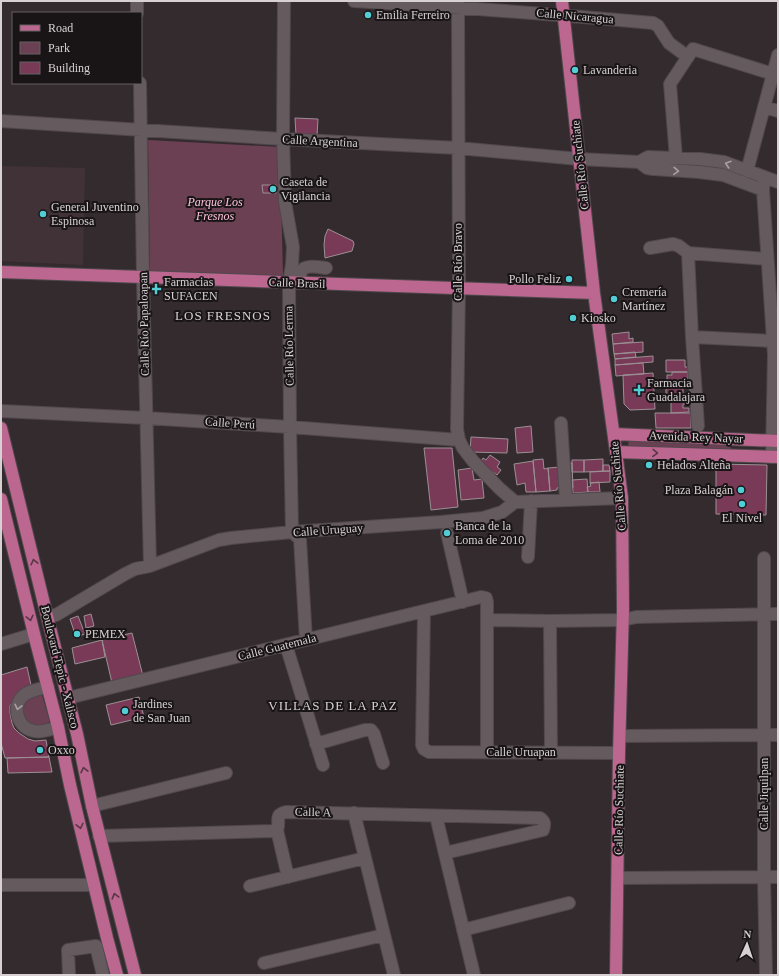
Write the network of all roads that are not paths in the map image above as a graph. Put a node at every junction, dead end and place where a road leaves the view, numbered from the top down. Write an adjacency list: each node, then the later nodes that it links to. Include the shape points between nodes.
1 (137, 1): 6 (street)
2 (284, 1): 16 (street, Calle Río Lerma)
3 (354, 1): 5 (street, Calle Nicaragua)
4 (562, 1): 7 (main road, Calle Río Suchiate)
5 (458, 4): 7 (street, Calle Nicaragua); 17 (street, Calle Río Bravo)
6 (138, 12)
7 (563, 15): 9 (street, Calle Nicaragua, via 653,23 658,26 669,43); 19 (main road, Calle Río Suchiate)
8 (778, 55): 10 (street)
9 (688, 57): 10 (street, via 693,49); 18 (street, via 670,84)
10 (773, 74): 12 (street)
11 (140, 84): 15 (street, Calle Río Papaloapan)
12 (764, 107): 13 (street); 21 (street)
13 (778, 111)
14 (1, 121): 15 (street, Calle Argentina)
15 (141, 130): 16 (street, Calle Argentina); 29 (street, Calle Río Papaloapan)
16 (283, 139): 17 (street, Calle Argentina); 30 (street, Calle Río Lerma, via 285,202 293,247)
17 (458, 148): 19 (street, Calle Argentina); 31 (street, Calle Río Bravo)
18 (676, 158): 20 (street, via 648,157); 21 (street, one-way to 18, via 724,162)
19 (579, 159): 20 (street, Calle Argentina); 32 (main road, Calle Río Suchiate)
20 (639, 162): 23 (street, one-way to 23, via 653,170 723,175)
21 (747, 171): 23 (street)
22 (778, 182): 23 (street)
23 (764, 184): 26 (street)
24 (650, 248): 25 (street, via 673,244)
25 (688, 253): 26 (street); 33 (street)
26 (767, 259): 34 (street)
27 (326, 268): 30 (street, via 303,268)
28 (1, 272): 29 (main road, Calle Brasil)
29 (143, 278): 30 (main road, Calle Brasil); 37 (street, Calle Río Papaloapan)
30 (294, 282): 31 (main road, Calle Brasil); 40 (street, Calle Río Lerma)
31 (459, 287): 32 (main road, Calle Brasil); 44 (street, Calle Río Bravo)
32 (594, 293): 42 (main road, Calle Río Suchiate)
33 (692, 336): 34 (street); 39 (street)
34 (772, 341): 35 (street)
35 (776, 356): 45 (street)
36 (1, 411): 37 (street, Calle Perú)
37 (146, 418): 40 (street, Calle Perú); 61 (street, Calle Río Papaloapan)
38 (561, 423): 53 (street)
39 (698, 426)
40 (290, 427): 44 (street, Calle Perú); 56 (street, Calle Río Lerma)
41 (1, 428): 50 (main road, Boulevard Tepic - Xalisco)
42 (614, 434): 43 (main road, Avenida Rey Nayar); 46 (main road, Calle Río Suchiate)
43 (734, 439): 45 (main road, Avenida Rey Nayar); 47 (main road)
44 (459, 440): 55 (street, Calle Río Bravo, via 473,461)
45 (775, 441): 49 (street)
46 (616, 452): 47 (main road, Avenida Rey Nayar, one-way to 47); 51 (main road, Calle Río Suchiate)
47 (734, 455): 49 (main road, Avenida Rey Nayar)
48 (1, 456): 50 (main road, via 5,470)
49 (775, 457)
50 (12, 475): 66 (main road, Boulevard Tepic - Xalisco, one-way to 50)
51 (622, 498): 53 (street); 68 (main road, Calle Río Suchiate)
52 (1, 499): 58 (main road, Boulevard Tepic - Xalisco)
53 (566, 500): 54 (street)
54 (531, 501): 55 (street); 59 (street)
55 (514, 502): 56 (street, Calle Uruguay, via 502,512 483,518)
56 (292, 532): 61 (street, Calle Uruguay, via 219,540); 71 (street, Calle Río Lerma, via 300,539)
57 (447, 533): 62 (street)
58 (11, 538): 66 (main road, via 20,552 37,605); 70 (main road, Boulevard Tepic - Xalisco, one-way to 70)
59 (528, 557)
60 (764, 558): 64 (street, Calle Jiquilpan)
61 (150, 566): 66 (street, Calle Uruguay, via 124,574 56,615)
62 (463, 602): 63 (street, Calle Guatemala); 67 (street, Calle Guatemala, via 486,598)
63 (424, 611): 71 (street, Calle Guatemala); 82 (street, Calle Uruapan, via 424,750)
64 (763, 614): 65 (street); 68 (street, via 636,617); 79 (street, Calle Jiquilpan)
65 (778, 614)
66 (47, 616): 75 (main road, Boulevard Tepic - Xalisco)
67 (487, 620): 69 (street); 82 (street)
68 (623, 620): 69 (street); 80 (main road, Calle Río Suchiate)
69 (550, 621): 83 (street)
70 (34, 634): 72 (street); 74 (main road, Boulevard Tepic - Xalisco)
71 (306, 640): 73 (street, Calle Guatemala)
72 (1, 644)
73 (286, 645): 75 (street, Calle Guatemala); 81 (street)
74 (48, 687): 76 (main road, Boulevard Tepic - Xalisco); 76 (street, one-way to 76, via 24,695 17,707 17,714 19,721 29,730 36,732); 77 (main road, via 63,695 69,726)
75 (68, 698): 77 (main road, Boulevard Tepic - Xalisco)
76 (58, 726): 88 (main road, Boulevard Tepic - Xalisco)
77 (77, 734): 89 (main road, Boulevard Tepic - Xalisco, one-way to 77)
78 (778, 734): 79 (street)
79 (764, 735): 80 (street); 98 (street, Calle Jiquilpan)
80 (620, 736): 84 (main road, Calle Río Suchiate)
81 (316, 744): 85 (street, via 371,730); 86 (street)
82 (487, 752): 83 (street, Calle Uruapan)
83 (551, 753): 84 (street, Calle Uruapan)
84 (619, 753): 97 (main road, Calle Río Suchiate)
85 (383, 764)
86 (323, 765)
87 (226, 773): 89 (street)
88 (70, 785): 93 (main road, via 80,789 92,829); 101 (main road, Boulevard Tepic - Xalisco, one-way to 101)
89 (92, 806): 93 (main road, Boulevard Tepic - Xalisco)
90 (354, 813): 91 (street, Calle A); 92 (street, Calle A, via 281,813 278,817); 95 (street)
91 (436, 816): 94 (street); 94 (street, Calle A, via 540,818 545,824 543,830)
92 (277, 830): 93 (street); 96 (street)
93 (99, 836): 104 (main road, Boulevard Tepic - Xalisco, one-way to 93)
94 (445, 853): 105 (street)
95 (365, 858): 96 (street); 106 (street)
96 (288, 877): 102 (street)
97 (618, 878): 98 (street); 116 (main road, Calle Río Suchiate)
98 (764, 878): 99 (street); 117 (street, Calle Jiquilpan)
99 (778, 878)
100 (1, 885): 101 (street)
101 (94, 885): 104 (main road, via 103,890 110,916); 107 (main road, Boulevard Tepic - Xalisco)
102 (250, 886)
103 (569, 903): 105 (street)
104 (123, 927): 113 (main road, Boulevard Tepic - Xalisco)
105 (463, 930): 115 (street)
106 (384, 935): 109 (street); 114 (street)
107 (106, 938): 108 (street); 112 (main road, Boulevard Tepic - Xalisco)
108 (96, 946): 110 (street, via 68,950); 111 (street)
109 (264, 963)
110 (69, 975)
111 (103, 975)
112 (117, 975)
113 (135, 975)
114 (394, 975)
115 (474, 975)
116 (616, 975)
117 (766, 975)

